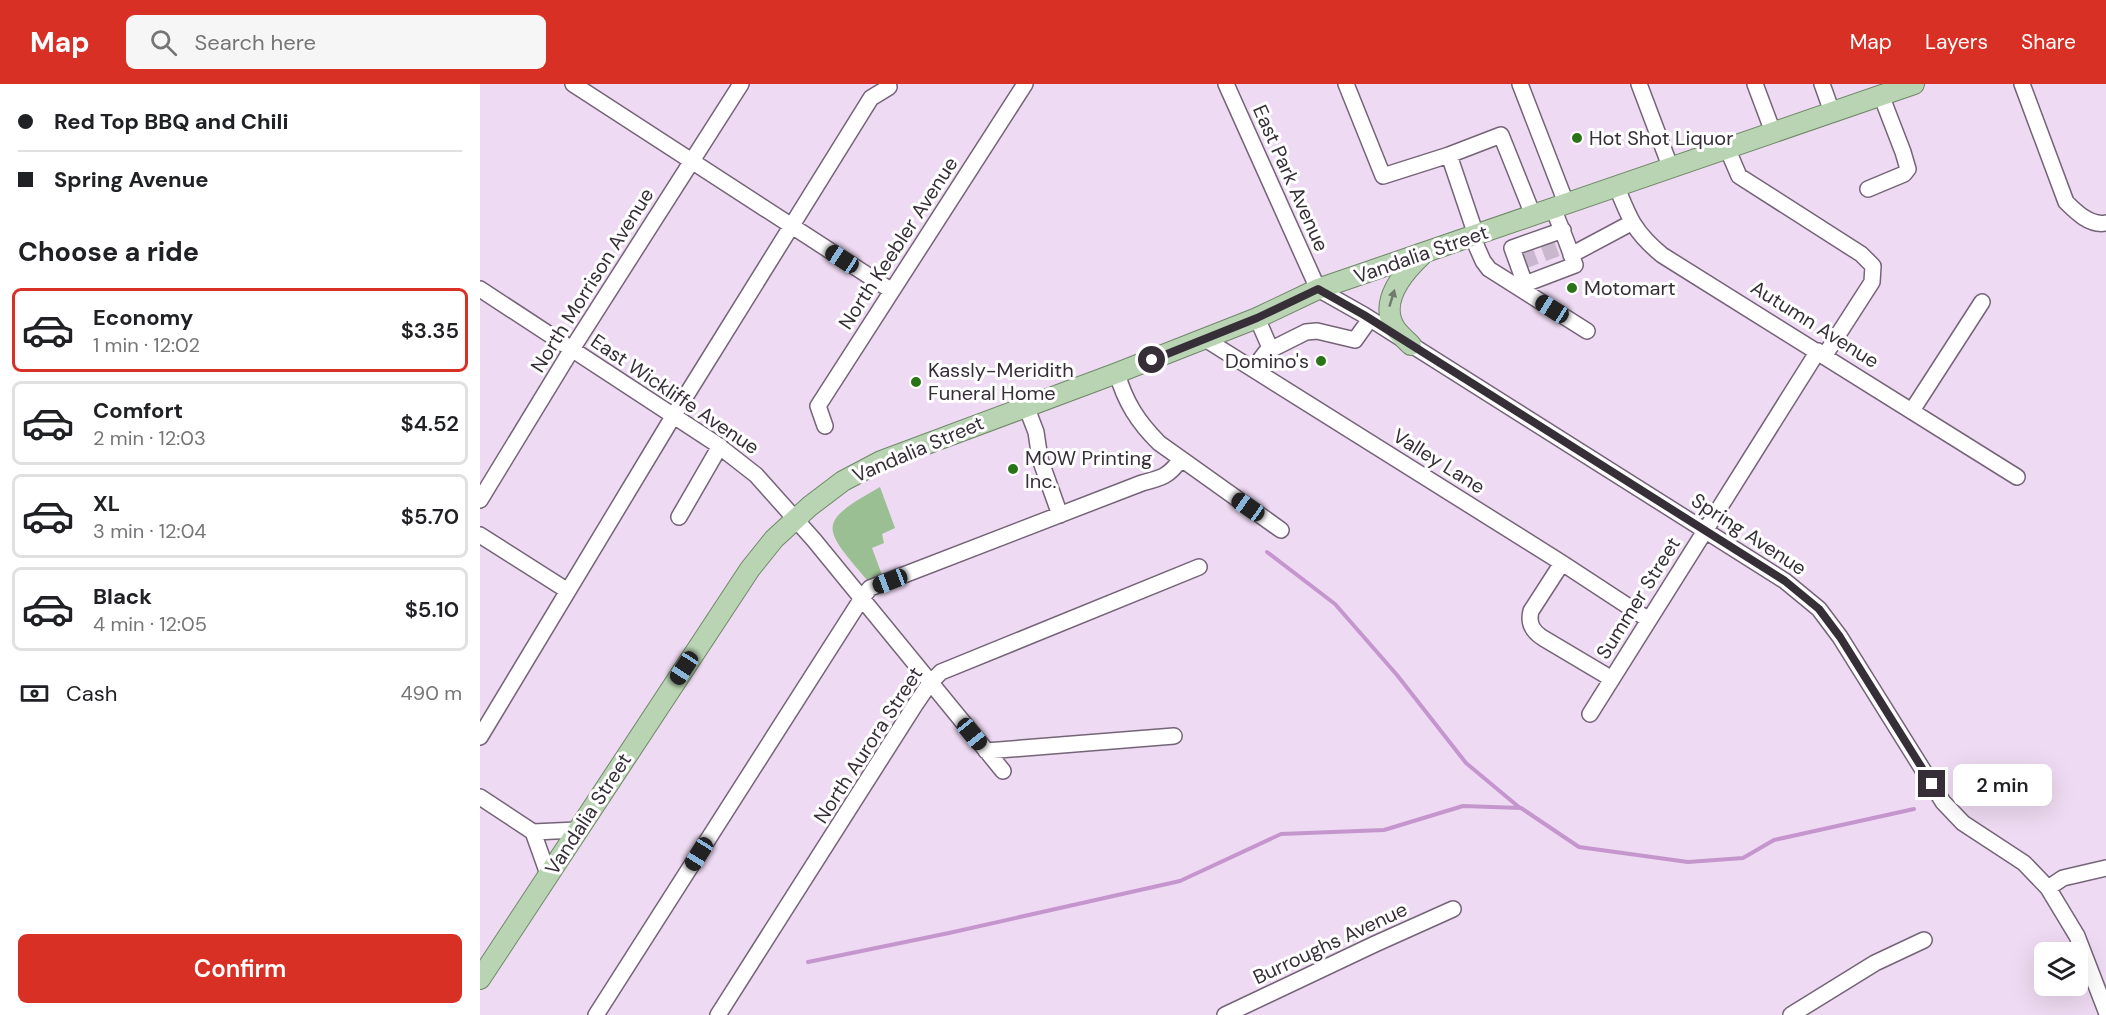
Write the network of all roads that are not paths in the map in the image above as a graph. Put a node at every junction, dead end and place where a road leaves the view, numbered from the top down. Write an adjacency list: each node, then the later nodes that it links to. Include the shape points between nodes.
1 (573, 84): 18 (street)
2 (741, 84): 18 (street, North Morrison Avenue)
3 (1025, 84): 34 (street, North Keebler Avenue)
4 (1226, 84): 33 (street, East Park Avenue)
5 (1346, 84): 17 (street, via 1383,176)
6 (1520, 84): 22 (street)
7 (1639, 84): 19 (street)
8 (1755, 84): 15 (street)
9 (1822, 84): 14 (street)
10 (1914, 84): 13 (main road, Vandalia Street)
11 (2022, 84): 25 (street, via 2066,202 2090,221)
12 (889, 87): 26 (street, via 871,98)
13 (1875, 92): 14 (main road, Vandalia Street); 21 (street, via 1904,152 1908,169 1905,174)
14 (1832, 112): 15 (main road, Vandalia Street)
15 (1773, 132): 16 (main road, Vandalia Street)
16 (1727, 148): 19 (main road, Vandalia Street); 43 (street, Summer Street, via 1739,176 1861,254 1873,266 1872,282)
17 (1449, 155): 23 (street, via 1500,135); 28 (street)
18 (692, 161): 26 (street); 41 (street, North Morrison Avenue)
19 (1670, 166): 20 (main road, Vandalia Street)
20 (1616, 185): 22 (main road, Vandalia Street); 24 (street, Autumn Avenue)
21 (1868, 189)
22 (1559, 205): 23 (main road, Vandalia Street); 27 (street)
23 (1533, 214): 28 (main road, Vandalia Street)
24 (1631, 223): 29 (street); 43 (street, Autumn Avenue, via 1672,261)
25 (2106, 223)
26 (792, 226): 34 (street); 48 (street)
27 (1563, 230): 29 (street); 31 (street, via 1512,248 1520,263)
28 (1474, 236): 30 (main road, Vandalia Street); 31 (street, via 1486,266)
29 (1565, 250): 31 (street, via 1575,265)
30 (1423, 254): 33 (main road, Vandalia Street); 40 (main road, one-way to 30, via 1395,328 1389,308 1394,290)
31 (1521, 285): 38 (street)
32 (480, 289): 41 (street, East Wickliffe Avenue)
33 (1318, 289): 36 (main road, Vandalia Street); 37 (street, Spring Avenue)
34 (892, 291): 49 (street, North Keebler Avenue, via 818,406)
35 (1982, 302): 47 (street)
36 (1257, 318): 39 (main road, Vandalia Street); 42 (street)
37 (1370, 319): 40 (street, Spring Avenue); 42 (street, via 1355,340 1311,331)
38 (1587, 331)
39 (1204, 339): 44 (street, Valley Lane); 45 (main road, Vandalia Street)
40 (1411, 345): 58 (street, Spring Avenue)
41 (572, 349): 48 (street, East Wickliffe Avenue); 53 (street, North Morrison Avenue)
42 (1271, 350): 44 (street)
43 (1821, 353): 47 (street, Autumn Avenue); 58 (street, Summer Street)
44 (1253, 369): 60 (street, Valley Lane)
45 (1117, 374): 46 (main road, Vandalia Street); 51 (street, via 1126,400 1142,426)
46 (1026, 406): 54 (street); 56 (main road, Vandalia Street, via 881,461 830,490)
47 (1913, 410): 52 (street, Autumn Avenue)
48 (674, 416): 50 (street, East Wickliffe Avenue); 62 (street)
49 (825, 426)
50 (720, 446): 55 (street); 56 (street, East Wickliffe Avenue, via 756,475)
51 (1181, 459): 54 (street, via 1162,478); 57 (street)
52 (2017, 477)
53 (480, 500)
54 (1060, 515): 63 (street, via 870,588)
55 (679, 517)
56 (796, 518): 63 (street, East Wickliffe Avenue); 73 (main road, Vandalia Street, via 761,554 733,592)
57 (1281, 530)
58 (1705, 530): 64 (street, Summer Street); 77 (street, Spring Avenue, via 1785,581 1819,609 1943,802 1963,823 2024,863)
59 (480, 535): 62 (street)
60 (1562, 563): 64 (street, Valley Lane); 65 (street, via 1531,610 1531,626 1536,634)
61 (1199, 567): 66 (street, North Aurora Street, via 953,666)
62 (568, 591): 69 (street)
63 (862, 598): 66 (street, East Wickliffe Avenue); 82 (street)
64 (1649, 620): 65 (street, Summer Street)
65 (1612, 679): 67 (street, Summer Street)
66 (930, 683): 70 (street, East Wickliffe Avenue); 83 (street, North Aurora Street)
67 (1590, 714)
68 (1174, 736): 70 (street)
69 (480, 737)
70 (986, 751): 71 (street, East Wickliffe Avenue)
71 (1003, 771)
72 (480, 797): 74 (street)
73 (577, 830): 74 (street); 76 (main road, Vandalia Street)
74 (533, 832): 76 (street)
75 (2106, 868): 77 (street, via 2063,878)
76 (548, 874): 80 (main road, Vandalia Street)
77 (2048, 888): 81 (street, Spring Avenue, via 2077,936)
78 (1453, 909): 84 (street, Burroughs Avenue)
79 (1924, 940): 85 (street, via 1875,963)
80 (480, 979)
81 (2106, 1011)
82 (596, 1015)
83 (718, 1015)
84 (1225, 1015)
85 (1791, 1015)

